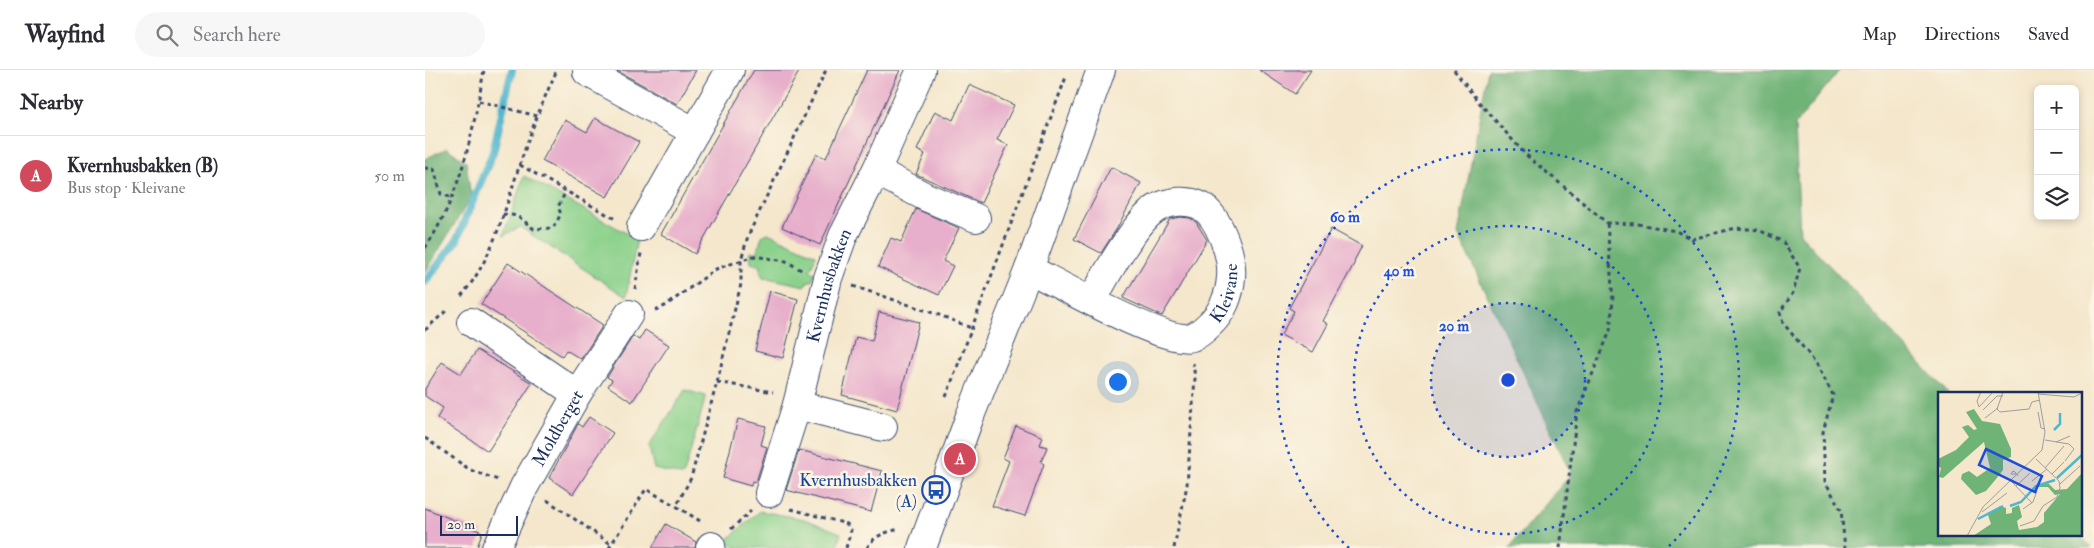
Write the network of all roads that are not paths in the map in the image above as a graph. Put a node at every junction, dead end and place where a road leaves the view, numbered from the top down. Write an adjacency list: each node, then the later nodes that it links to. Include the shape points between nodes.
1 (730, 70): 5 (street)
2 (921, 70): 6 (street, Kvernhusbakken)
3 (1101, 70): 9 (street)
4 (587, 72): 5 (street)
5 (695, 132): 8 (street)
6 (876, 171): 7 (street); 14 (street, Kvernhusbakken, via 843,236 828,278)
7 (976, 218)
8 (641, 227)
9 (1029, 269): 10 (street, Kleivane); 18 (street)
10 (1093, 301): 10 (street, Kleivane, via 1144,328 1191,338 1221,310 1231,277 1230,258 1222,233 1201,206 1179,202 1166,204 1149,214 1107,272)
11 (459, 310): 13 (street)
12 (629, 314): 13 (street, Moldberget)
13 (577, 394): 17 (street, Moldberget, via 524,487)
14 (798, 401): 15 (street); 16 (street, Kvernhusbakken)
15 (883, 427)
16 (769, 503)
17 (496, 548)
18 (922, 548)

